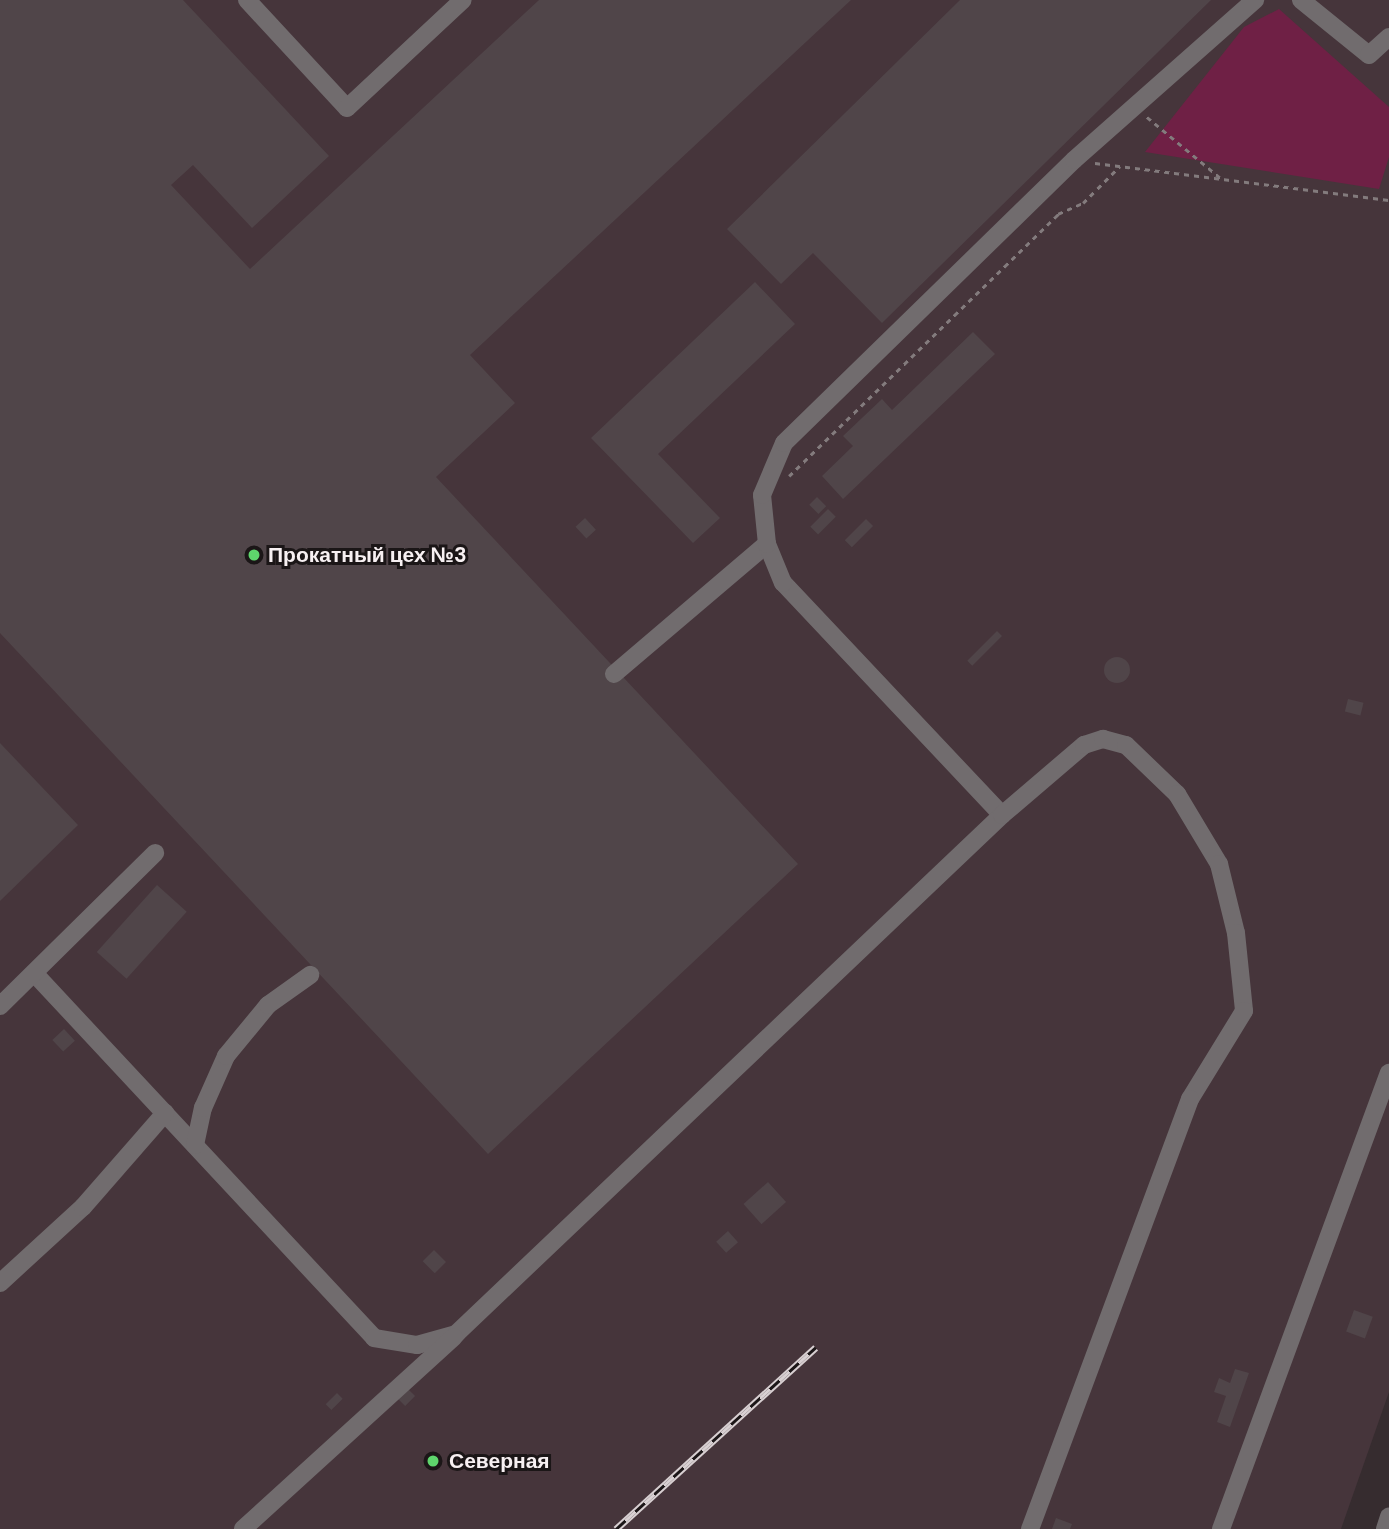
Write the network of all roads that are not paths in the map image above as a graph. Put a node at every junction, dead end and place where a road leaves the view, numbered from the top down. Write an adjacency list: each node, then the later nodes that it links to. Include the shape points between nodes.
1 (247, 0): 2 (street, via 347,108)
2 (463, 0)
3 (1255, 0): 6 (street, via 1074,160 784,443 762,495)
4 (1301, 0): 5 (street, via 1369,55)
5 (1389, 37)
6 (767, 544): 7 (street); 8 (street, via 783,583)
7 (614, 674)
8 (1002, 815): 17 (street); 20 (street, via 1084,745 1103,739 1126,745 1177,794 1219,864 1236,933 1244,1011 1190,1099)
9 (155, 853): 10 (street)
10 (34, 973): 12 (street); 14 (street)
11 (310, 975): 15 (street, via 268,1006 226,1056 203,1108)
12 (0, 1006)
13 (1389, 1073): 21 (street)
14 (165, 1113): 15 (street); 16 (street, via 83,1207)
15 (195, 1145): 17 (street, via 374,1338 417,1345)
16 (0, 1283)
17 (456, 1334): 19 (street)
18 (1389, 1517): 22 (street)
19 (243, 1529)
20 (1031, 1529)
21 (1221, 1529)
22 (1385, 1529)

